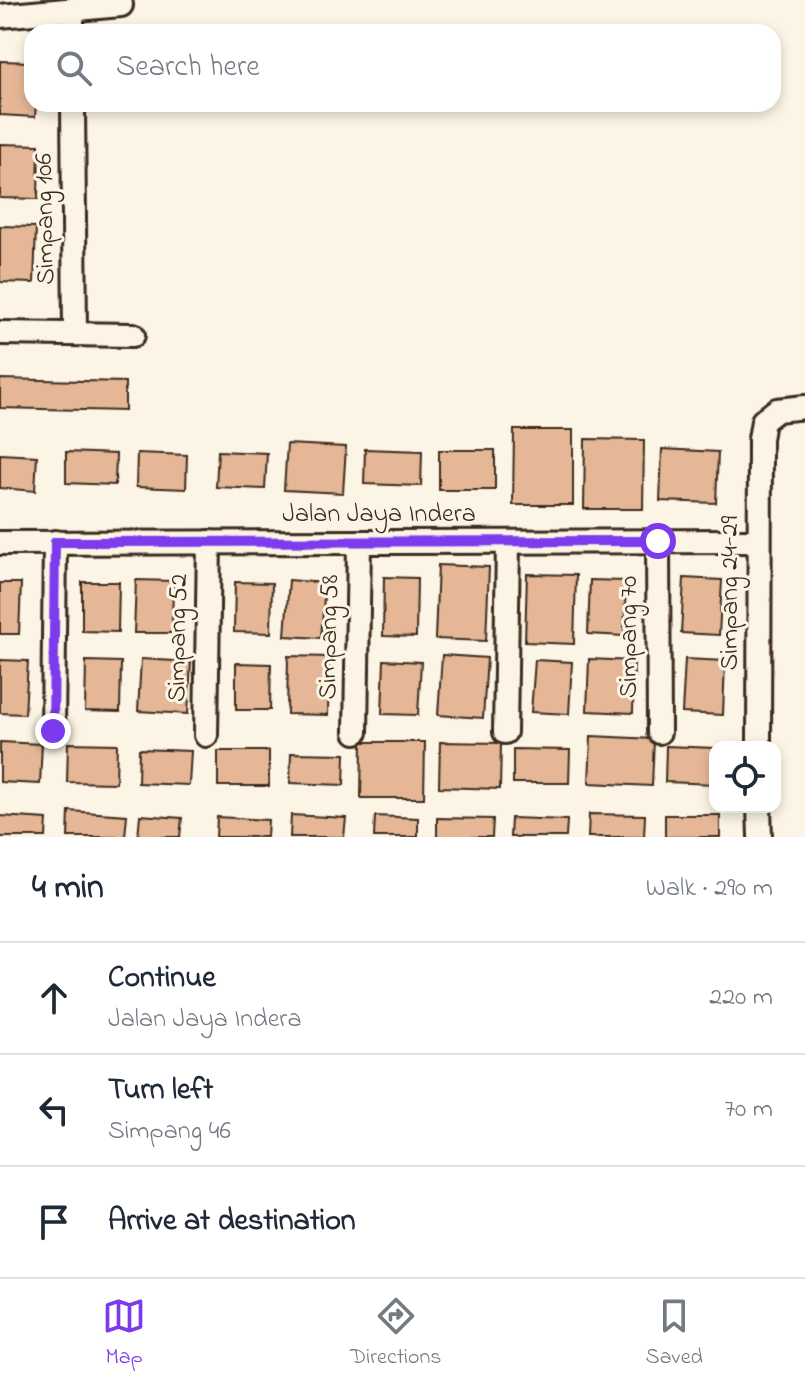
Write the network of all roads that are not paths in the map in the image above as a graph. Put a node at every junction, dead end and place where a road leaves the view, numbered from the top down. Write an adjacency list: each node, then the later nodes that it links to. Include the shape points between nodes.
1 (121, 5): 3 (street)
2 (0, 16): 3 (street)
3 (72, 21)
4 (73, 112): 6 (street, Simpang 106)
5 (0, 333): 6 (street)
6 (75, 333): 7 (street)
7 (133, 335)
8 (805, 407): 10 (street, Simpang 24-29, via 777,410 763,421)
9 (658, 541): 10 (street, Jalan Jaya Indera); 15 (street, Jalan Jaya Indera); 19 (street, Simpang 70)
10 (758, 541): 21 (street, Simpang 24-29)
11 (55, 542): 12 (street, Jalan Jaya Indera); 13 (street, Jalan Jaya Indera); 16 (street)
12 (209, 542): 14 (street, Jalan Jaya Indera); 20 (street, Simpang 52)
13 (0, 543)
14 (359, 543): 15 (street, Jalan Jaya Indera); 17 (street, Simpang 58)
15 (508, 543): 18 (street)
16 (53, 731)
17 (356, 732)
18 (505, 732)
19 (659, 732)
20 (206, 735)
21 (759, 741)
22 (759, 813): 23 (street)
23 (760, 837)

